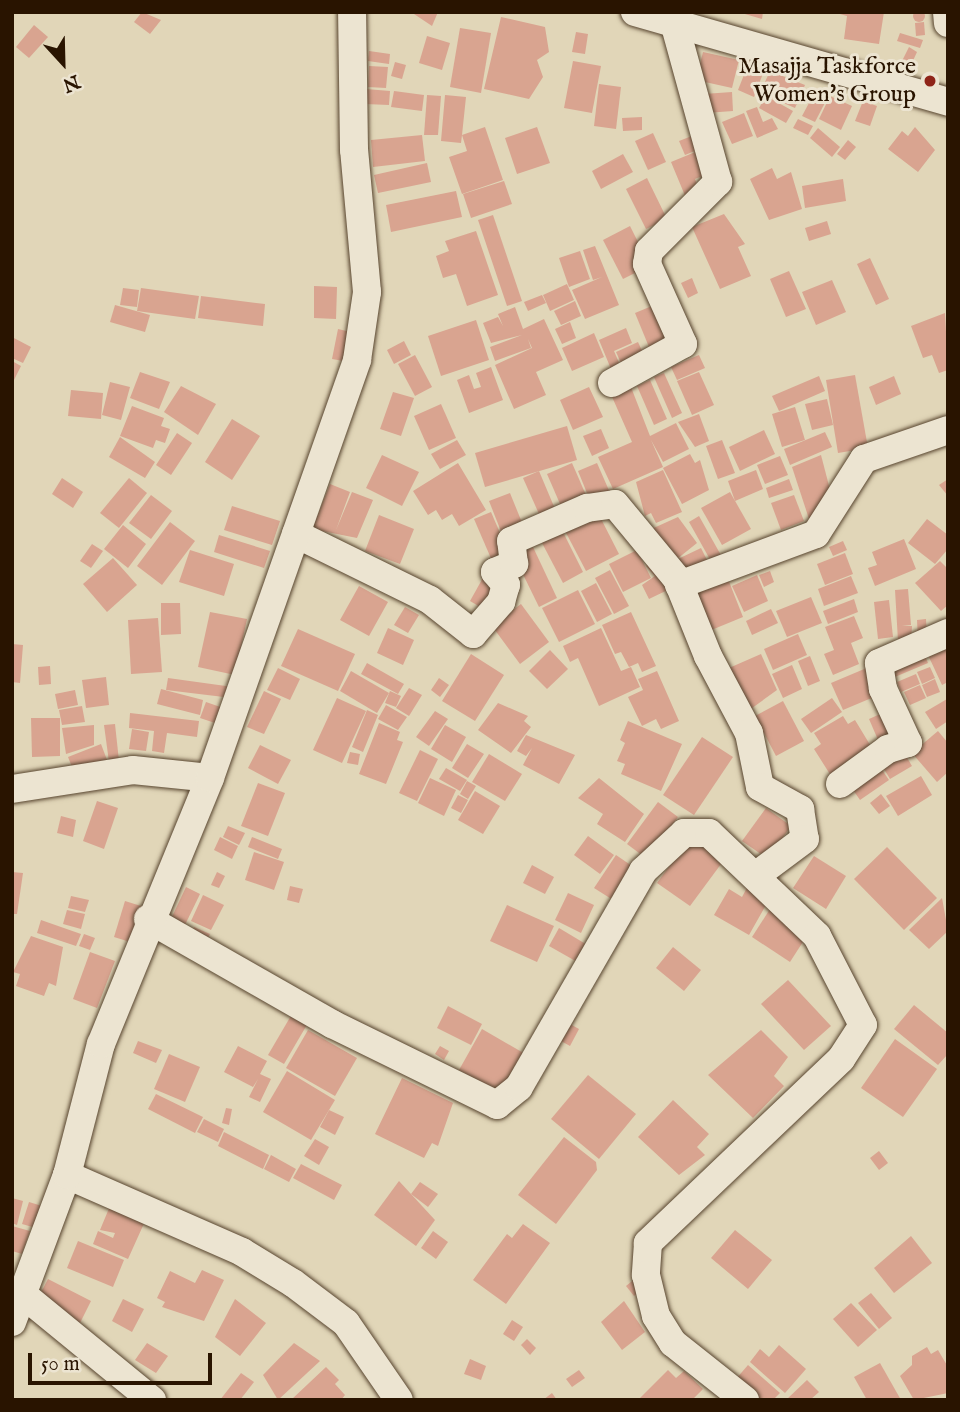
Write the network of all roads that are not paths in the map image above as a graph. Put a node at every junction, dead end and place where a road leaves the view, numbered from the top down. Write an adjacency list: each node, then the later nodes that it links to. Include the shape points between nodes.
1 (352, 12): 9 (street, via 354,150 368,292 364,331)
2 (635, 12): 4 (street)
3 (947, 12): 5 (street)
4 (674, 22): 6 (street); 7 (street, via 718,182 649,251 647,264 683,344)
5 (948, 23)
6 (948, 102)
7 (612, 383)
8 (948, 430): 10 (street, via 864,459 816,534)
9 (296, 534): 10 (street, via 430,600 460,630 473,634 501,602 506,585 495,572 514,564 511,541 598,504 621,509); 12 (street)
10 (679, 585): 15 (street, via 749,733 760,787 800,809 805,839)
11 (948, 633): 13 (street, via 879,663 883,689 908,743 888,749)
12 (210, 778): 14 (street, via 133,770); 16 (street)
13 (840, 784)
14 (12, 789)
15 (758, 874): 16 (street, via 709,833 684,833 630,890 519,1087 497,1105 332,1024); 22 (street, via 817,936 863,1025 841,1059 648,1243 646,1275 656,1316 673,1343)
16 (148, 919): 17 (street, via 101,1044)
17 (67, 1175): 18 (street); 21 (street, via 242,1252 302,1289 346,1323)
18 (26, 1297): 19 (street); 20 (street)
19 (12, 1322)
20 (152, 1400)
21 (400, 1400)
22 (745, 1400)

